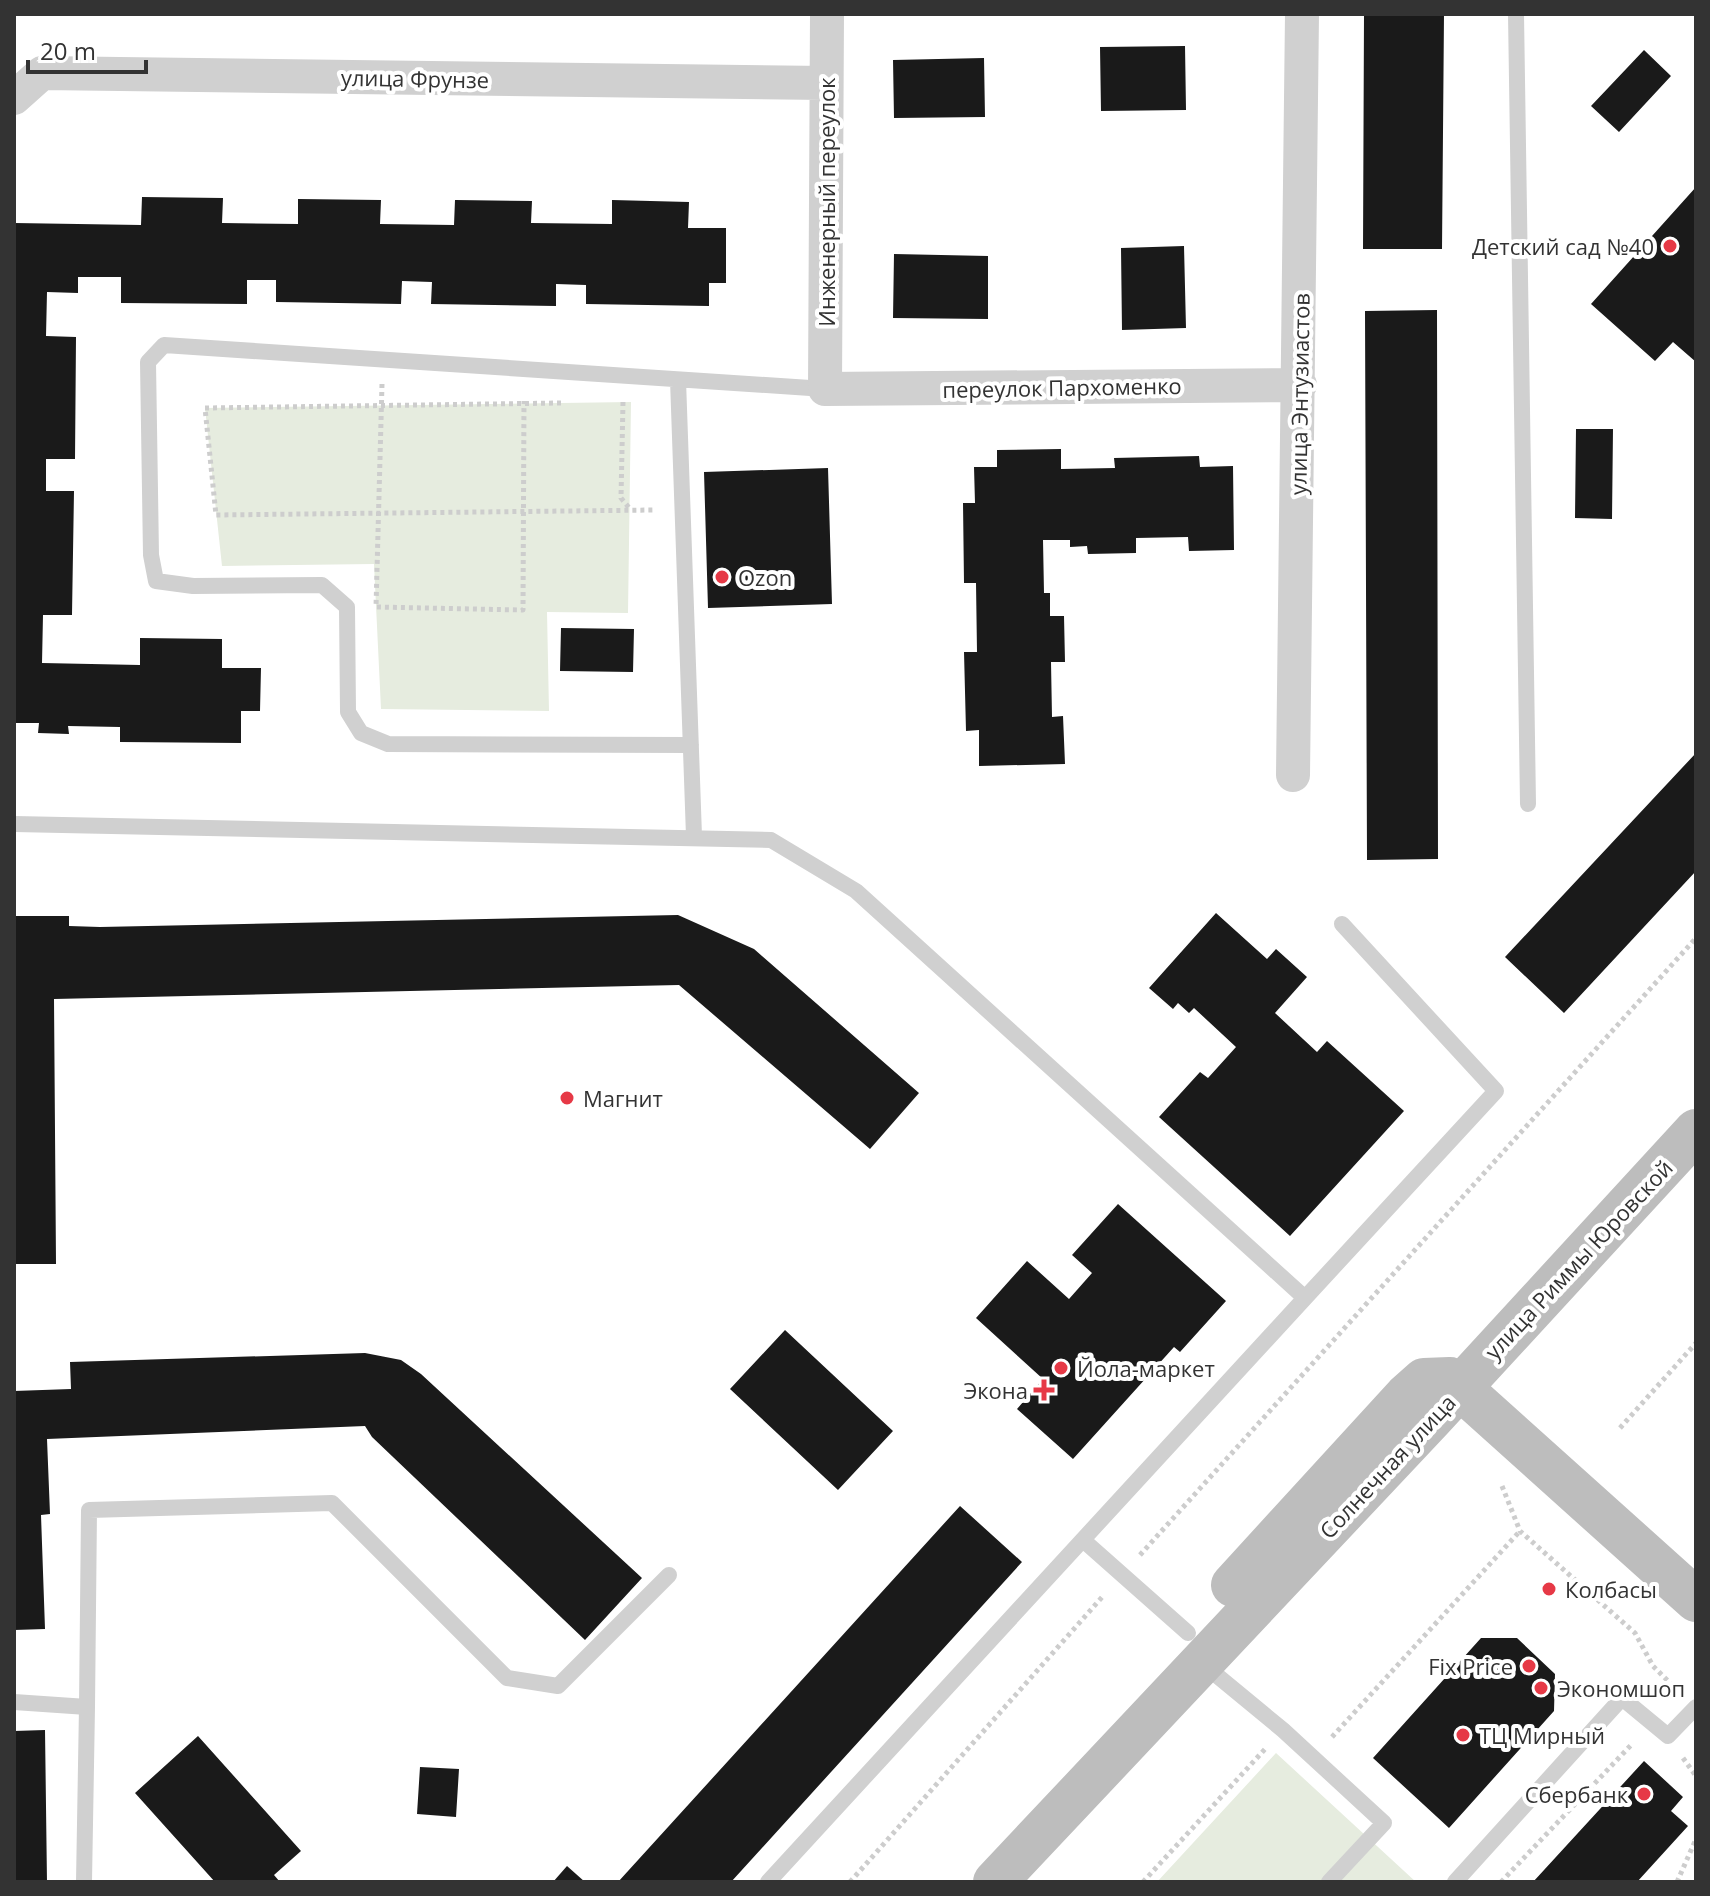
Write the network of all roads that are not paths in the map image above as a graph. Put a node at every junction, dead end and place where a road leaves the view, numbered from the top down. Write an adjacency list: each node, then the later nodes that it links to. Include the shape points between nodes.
1 (827, 14): 4 (street, Инженерный переулок)
2 (1302, 14): 7 (street, улица Энтузиастов)
3 (1516, 14): 11 (lane)
4 (826, 83): 5 (street, улица Фрунзе, via 42,73); 8 (street, Инженерный переулок)
5 (14, 98)
6 (678, 380): 8 (lane); 9 (lane); 9 (lane, via 164,345 148,362 151,555 156,581 193,586 322,585 331,591 347,607 348,712 361,733 388,744)
7 (1300, 385): 8 (street, переулок Пархоменко); 10 (street, улица Энтузиастов)
8 (825, 389)
9 (691, 745): 13 (lane)
10 (1293, 775)
11 (1528, 804)
12 (14, 824): 13 (lane)
13 (694, 836): 16 (lane, via 771,840 856,891)
14 (1342, 924): 16 (lane, via 1496,1091)
15 (1696, 1131): 17 (main road, улица Риммы Юровской)
16 (1305, 1298): 18 (lane)
17 (1460, 1387): 20 (main road); 21 (main road, Солнечная улица)
18 (1083, 1540): 21 (lane); 26 (lane)
19 (669, 1575): 23 (lane, via 558,1686 507,1678 332,1503 89,1510)
20 (1696, 1600)
21 (1195, 1648): 27 (main road, Солнечная улица, via 1090,1781); 28 (lane, via 1384,1823)
22 (14, 1702): 23 (lane)
23 (87, 1707): 25 (lane)
24 (1696, 1707): 29 (lane, via 1668,1736 1622,1698)
25 (84, 1882)
26 (768, 1882)
27 (995, 1882)
28 (1329, 1882)
29 (1455, 1882)

